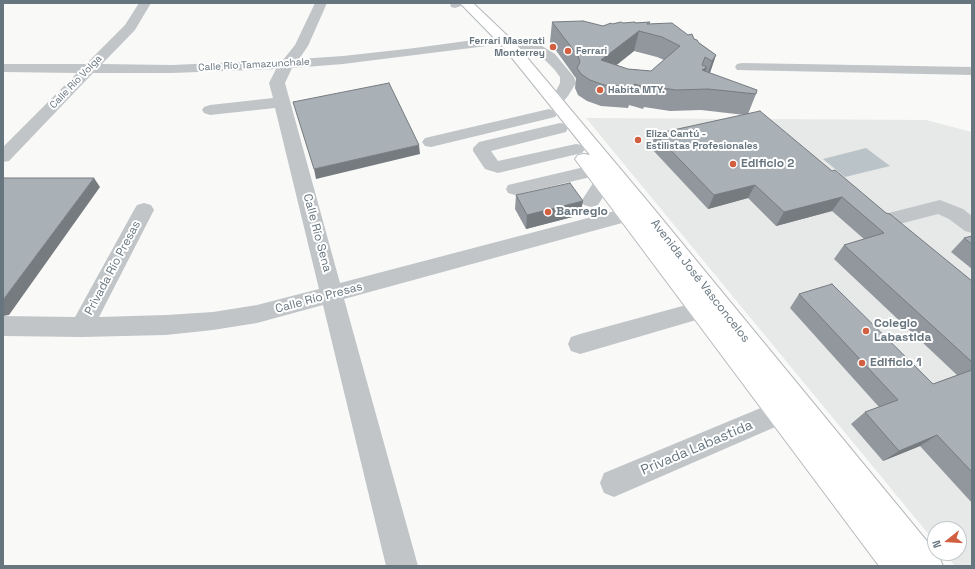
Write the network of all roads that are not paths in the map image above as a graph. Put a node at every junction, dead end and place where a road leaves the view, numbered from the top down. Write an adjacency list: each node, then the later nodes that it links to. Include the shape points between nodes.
1 (321, 3): 6 (street, Calle Río Sena, via 301,46)
2 (455, 3): 5 (main road, Avenida José Vasconcelos)
3 (466, 3): 5 (main road, Avenida José Vasconcelos)
4 (150, 5): 9 (street, Calle Río Volga)
5 (501, 42): 6 (street, Calle Río Tamazunchale); 12 (main road, Avenida José Vasconcelos); 12 (street, Calle Río Tamazunchale, via 537,49 559,66 568,83)
6 (289, 64): 9 (street, Calle Río Tamazunchale, via 172,70); 11 (street, Calle Río Sena, via 282,71 277,83)
7 (742, 67): 10 (street)
8 (3, 68): 9 (street, Calle Río Tamazunchale)
9 (89, 69): 17 (street, Calle Río Volga)
10 (972, 71)
11 (283, 102): 13 (street); 25 (street, Calle Río Sena)
12 (552, 108): 14 (main road, Avenida José Vasconcelos); 15 (street); 26 (main road, Avenida José Vasconcelos)
13 (210, 110)
14 (560, 128): 16 (main road, Avenida José Vasconcelos); 16 (street, via 485,146 482,151 491,165 498,167)
15 (431, 142)
16 (576, 149): 18 (main road, Avenida José Vasconcelos)
17 (3, 157)
18 (597, 177): 19 (street); 21 (street); 22 (main road, Avenida José Vasconcelos)
19 (515, 189)
20 (144, 210): 28 (street, Privada Río Presas)
21 (594, 210): 22 (street, Calle Río Presas); 25 (street, Calle Río Presas)
22 (626, 215): 26 (main road, Avenida José Vasconcelos)
23 (884, 222): 24 (street, via 940,207)
24 (972, 226)
25 (333, 294): 28 (street, Calle Río Presas, via 257,314 213,321); 32 (street, Calle Río Sena)
26 (710, 308): 29 (street); 30 (main road, Avenida José Vasconcelos); 34 (main road, Avenida José Vasconcelos)
27 (3, 326): 28 (street, Calle Río Presas)
28 (82, 327)
29 (580, 344)
30 (780, 412): 31 (street, Privada Labastida); 33 (main road, Avenida José Vasconcelos)
31 (614, 483)
32 (402, 566)
33 (899, 566)
34 (927, 566)

